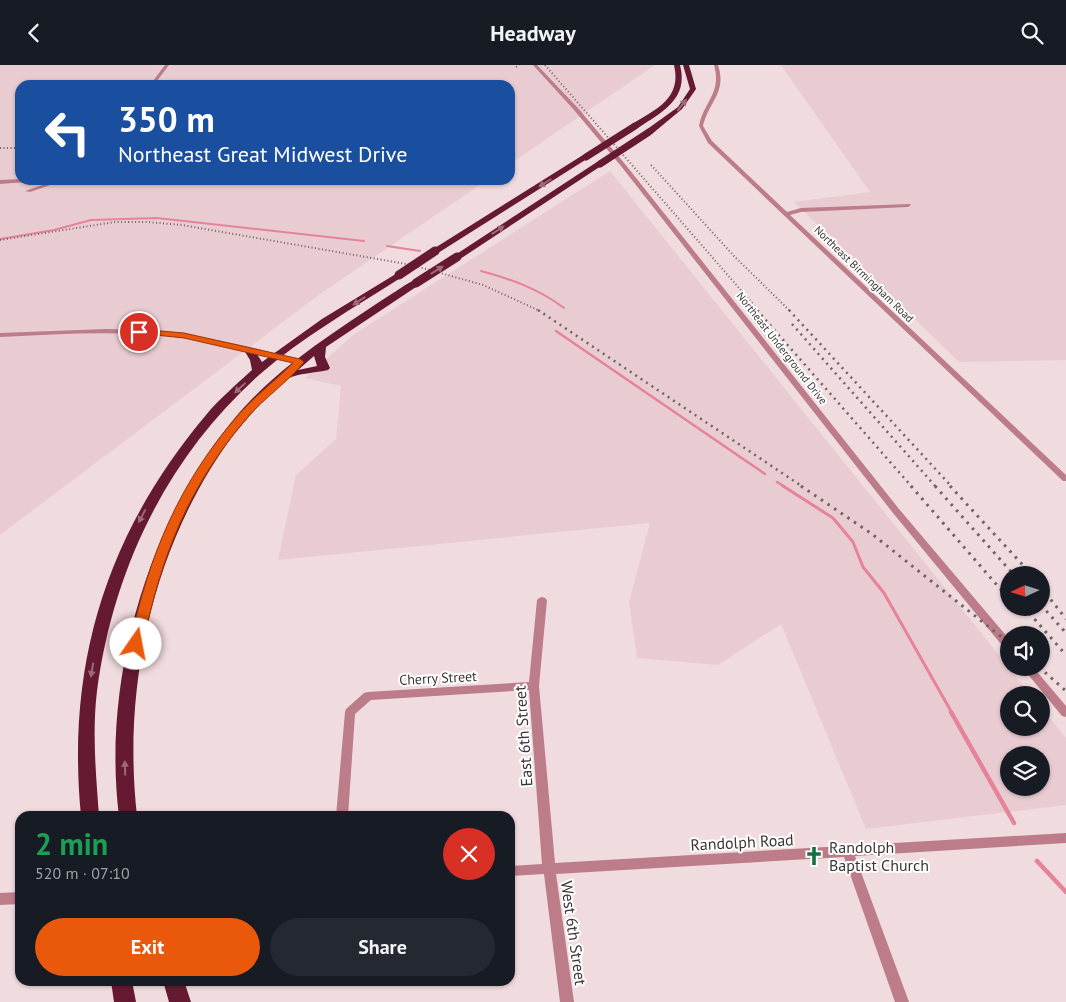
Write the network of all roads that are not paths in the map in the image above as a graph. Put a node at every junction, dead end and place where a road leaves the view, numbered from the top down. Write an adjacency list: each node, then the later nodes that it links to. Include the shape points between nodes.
1 (167, 65): 6 (street)
2 (535, 65): 22 (street, Northeast Underground Drive, via 623,165 890,503)
3 (677, 65): 16 (highway, one-way to 16, bridge, via 681,80 678,91 656,113)
4 (686, 65): 14 (highway, one-way to 4, bridge, via 680,108 692,89)
5 (716, 65): 12 (street, Northeast Birmingham Road, via 720,82 717,93 704,112 701,126 704,134)
6 (156, 80)
7 (15, 181): 8 (street)
8 (0, 182)
9 (47, 185): 10 (street)
10 (28, 191)
11 (908, 205): 12 (street)
12 (787, 214): 20 (street, Northeast Birmingham Road)
13 (0, 335): 15 (street, via 147,332)
14 (321, 347): 17 (highway); 19 (highway, via 320,359 324,368)
15 (249, 350): 16 (street); 18 (highway, via 255,357)
16 (276, 355): 17 (street); 18 (highway)
17 (300, 362): 19 (highway)
18 (257, 372): 26 (highway, one-way to 26, via 210,419 168,472 133,534 116,575 102,620 89,692 86,748)
19 (282, 377): 27 (highway, one-way to 19, via 124,752 126,703 139,630 154,572 196,479 240,420)
20 (1066, 479)
21 (542, 600): 24 (street, East 6th Street)
22 (1000, 635)
23 (1035, 676): 25 (street)
24 (534, 686): 28 (street, Cherry Street, via 368,696 350,712); 31 (street, East 6th Street)
25 (1066, 713)
26 (90, 811)
27 (128, 811)
28 (342, 811)
29 (1066, 838): 30 (street, Randolph Road)
30 (848, 852): 31 (street, Randolph Road); 40 (street)
31 (549, 869): 32 (street, Randolph Road); 39 (street, West 6th Street)
32 (515, 871)
33 (15, 898): 34 (street)
34 (0, 899)
35 (122, 986): 37 (highway)
36 (175, 986): 38 (highway)
37 (125, 1002)
38 (180, 1002)
39 (567, 1002)
40 (902, 1002)

